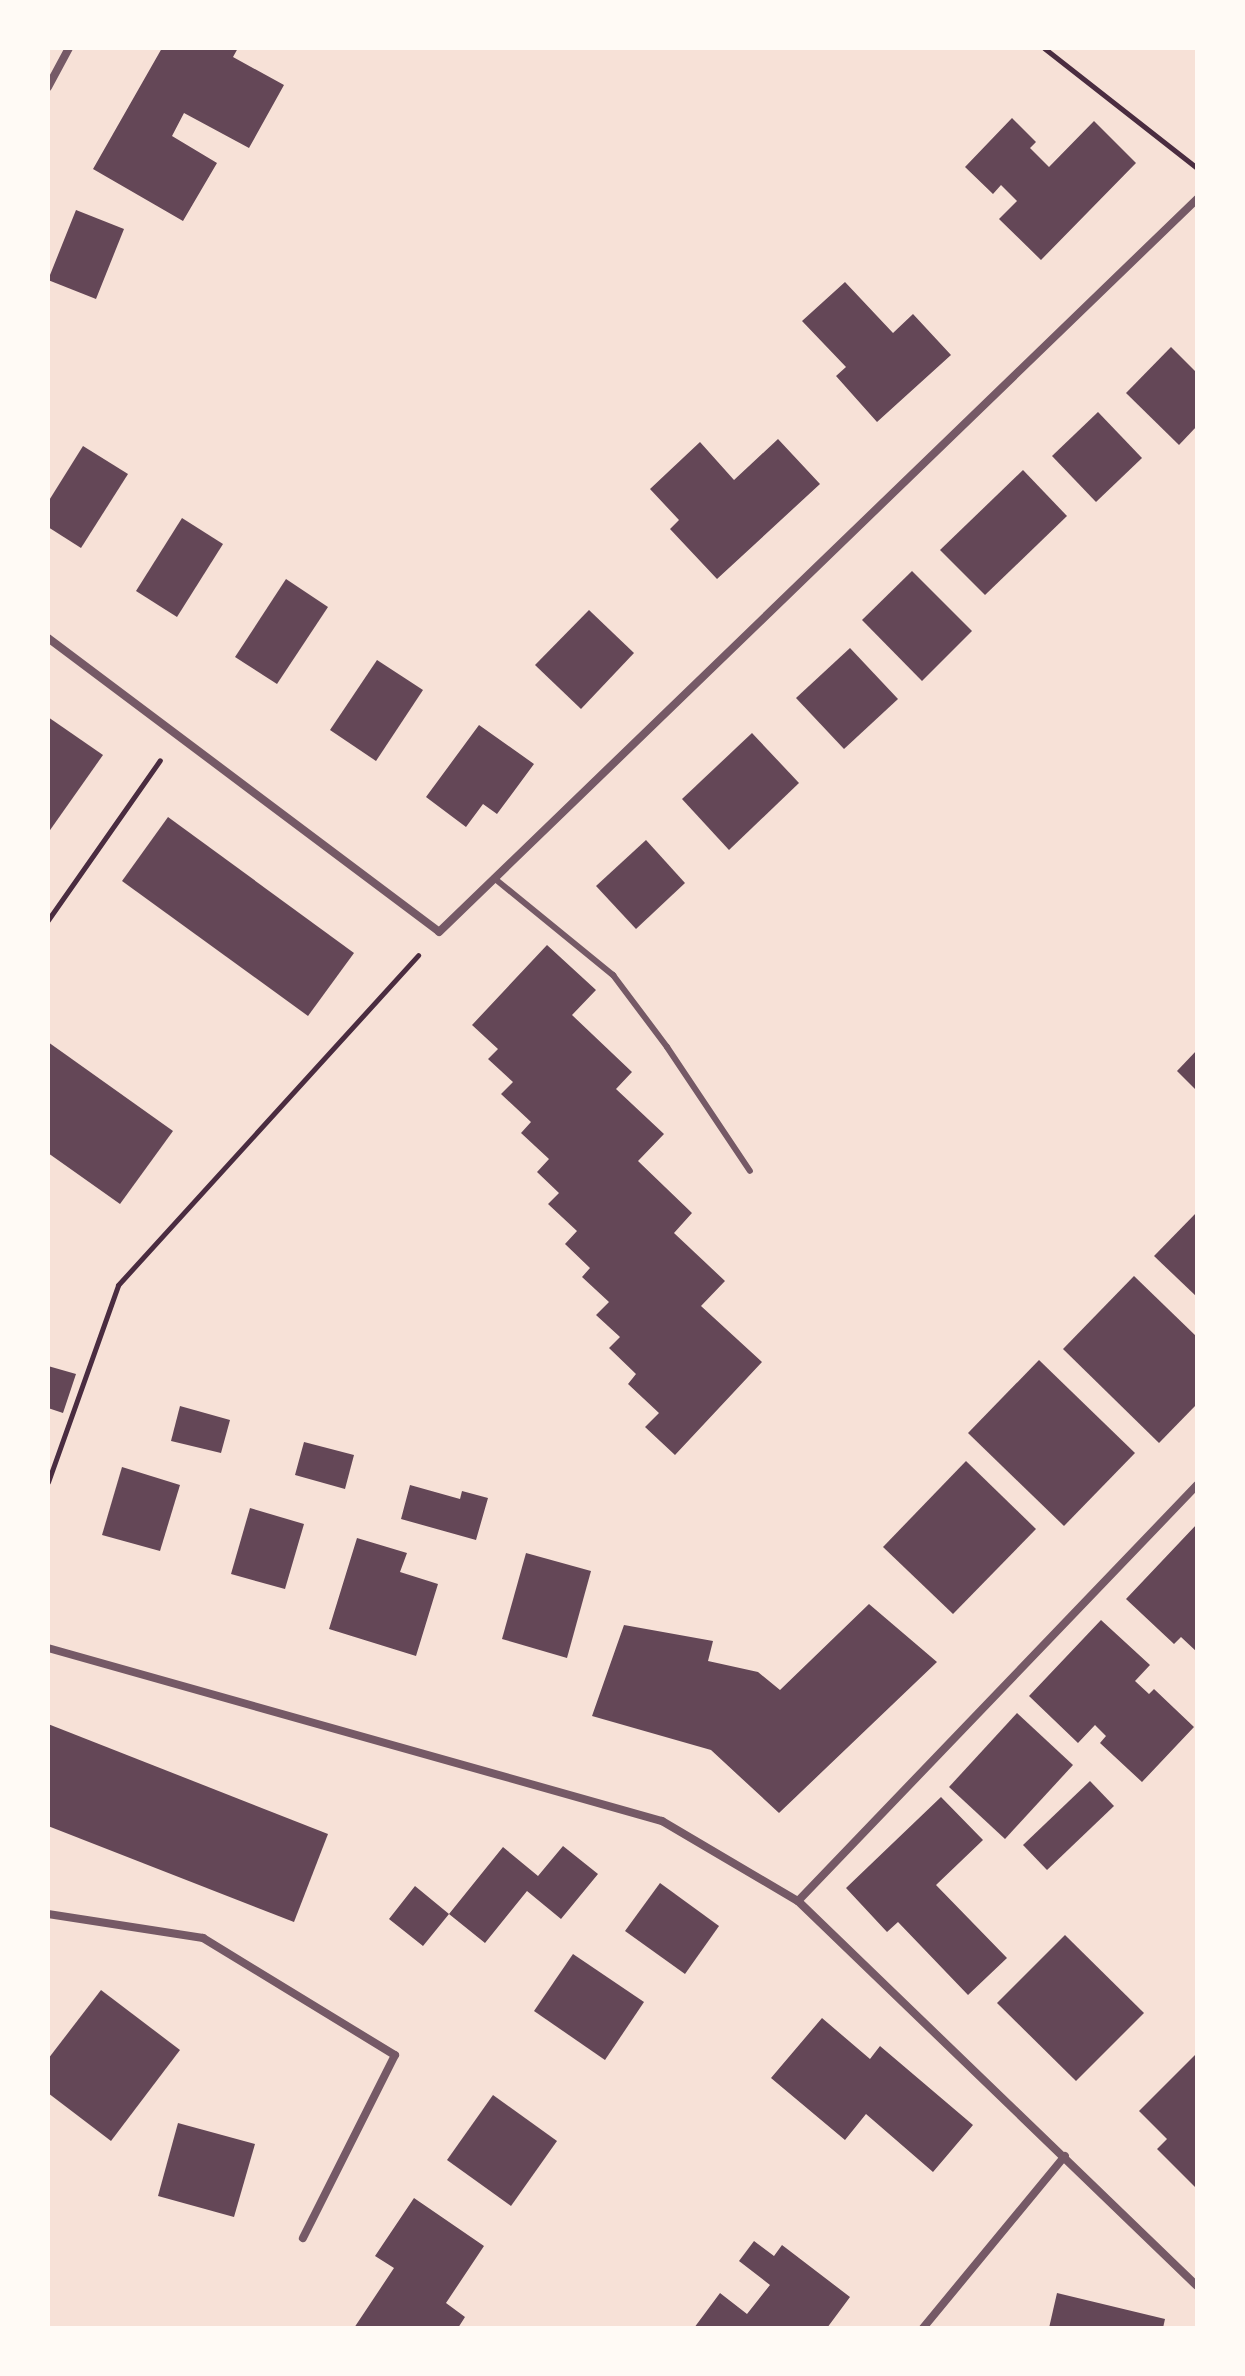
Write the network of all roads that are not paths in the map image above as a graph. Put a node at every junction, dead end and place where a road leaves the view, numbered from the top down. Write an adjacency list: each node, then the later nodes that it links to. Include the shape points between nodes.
1 (69, 48): 2 (street)
2 (48, 87)
3 (1197, 199): 5 (street)
4 (48, 638): 5 (street, via 439,932)
5 (494, 878): 6 (lane, via 613,975)
6 (750, 1171)
7 (1197, 1485): 9 (street)
8 (48, 1648): 9 (street, via 662,1821)
9 (798, 1901): 11 (street)
10 (48, 1914): 12 (street, via 203,1938 395,2055)
11 (1065, 2156): 13 (street); 14 (street)
12 (303, 2238)
13 (1197, 2286)
14 (923, 2328)

